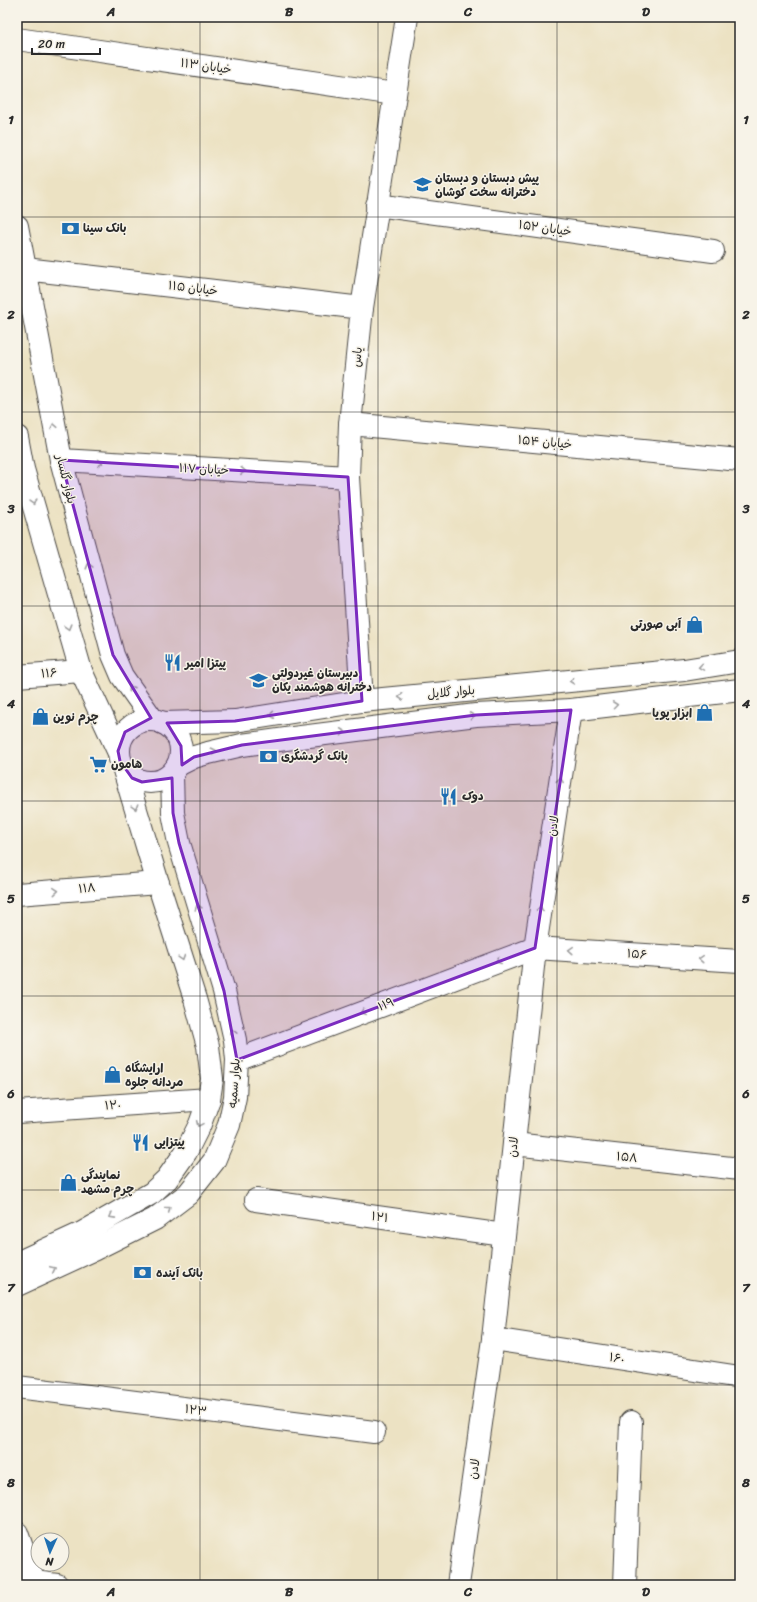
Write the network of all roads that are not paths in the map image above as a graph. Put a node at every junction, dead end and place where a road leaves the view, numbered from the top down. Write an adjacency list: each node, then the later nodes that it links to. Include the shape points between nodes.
1 (407, 17): 3 (street, یاس)
2 (17, 39): 3 (street, خیابان ۱۱۳)
3 (395, 94): 4 (street, یاس)
4 (377, 205): 6 (street, خیابان ۱۵۲); 8 (street, یاس)
5 (17, 226): 7 (street, بلوار گلسار)
6 (713, 251)
7 (25, 269): 8 (street, خیابان ۱۱۵); 11 (street, بلوار گلسار, one-way to 7)
8 (362, 308): 9 (street, یاس)
9 (350, 424): 12 (street, خیابان ۱۵۴); 13 (street, یاس)
10 (18, 447): 15 (street, one-way to 15)
11 (61, 460): 13 (street, خیابان ۱۱۷, one-way to 13); 20 (street, بلوار گلسار, one-way to 11, via 122,676 113,655)
12 (740, 460)
13 (348, 477): 18 (street, یاس)
14 (740, 661): 18 (street, بلوار گلایل, one-way to 18, via 684,670)
15 (81, 671): 16 (street, ۱۱۶); 21 (street)
16 (17, 676)
17 (740, 690): 19 (street, one-way to 17)
18 (362, 700): 20 (street, بلوار گلایل, one-way to 20, via 235,721)
19 (571, 710): 22 (street, one-way to 19, via 201,755 249,744 476,715); 25 (street, لادن, one-way to 19)
20 (158, 721): 21 (street, via 143,721 125,732 120,741); 22 (street, via 171,728 178,736 181,756)
21 (121, 760): 22 (street, via 132,778 153,783 164,780); 23 (street, بلوار سمیه, one-way to 23)
22 (175, 770): 27 (street, بلوار سمیه, one-way to 22, via 224,991 179,843 173,813)
23 (158, 883): 24 (street, ۱۱۸, one-way to 23); 28 (street, بلوار سمیه, one-way to 28, via 208,1046 212,1080)
24 (17, 894)
25 (535, 948): 26 (street, ۱۵۶, one-way to 25); 27 (street, ۱۱۹, one-way to 27); 30 (street, لادن)
26 (740, 961)
27 (237, 1060): 35 (street, بلوار سمیه, one-way to 27, via 156,1219 188,1194 214,1161 230,1125 236,1096)
28 (209, 1099): 29 (street, ۱۲۰); 34 (street, بلوار سمیه, one-way to 34, via 186,1152 167,1179 152,1193 82,1233)
29 (17, 1112)
30 (514, 1144): 31 (street, ۱۵۸); 33 (street, لادن)
31 (740, 1169)
32 (256, 1200): 33 (street, ۱۲۱)
33 (504, 1235): 36 (street, لادن)
34 (17, 1263)
35 (17, 1285)
36 (493, 1339): 37 (street, ۱۶۰); 44 (street, لادن)
37 (740, 1377)
38 (17, 1387): 40 (street, ۱۲۳)
39 (631, 1422): 45 (street)
40 (374, 1432)
41 (17, 1533): 42 (street)
42 (31, 1584): 43 (street)
43 (57, 1585)
44 (458, 1585)
45 (625, 1585)

